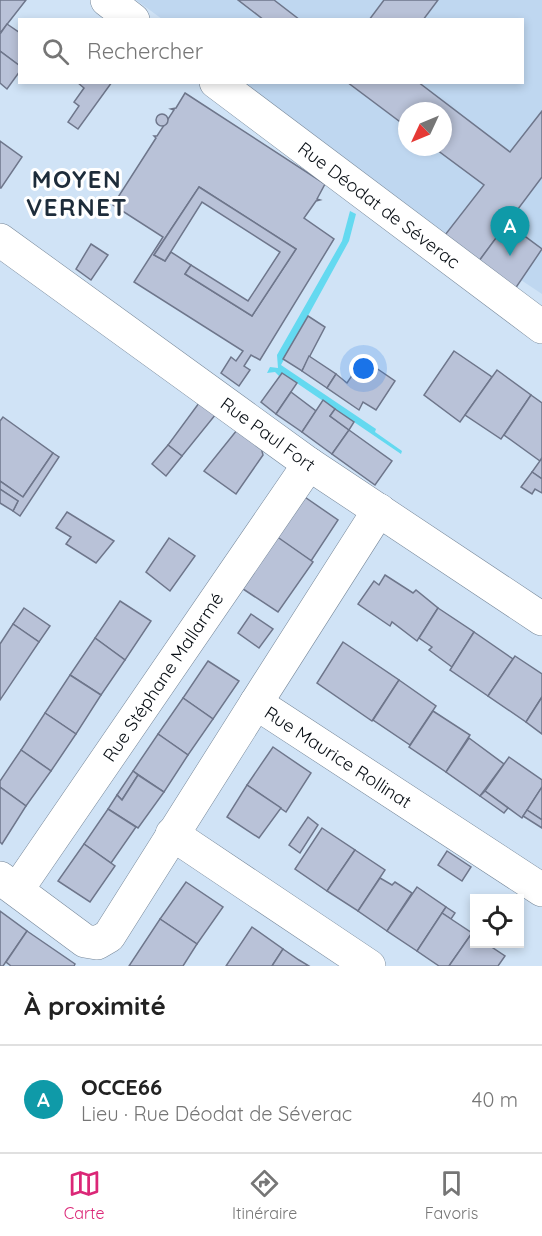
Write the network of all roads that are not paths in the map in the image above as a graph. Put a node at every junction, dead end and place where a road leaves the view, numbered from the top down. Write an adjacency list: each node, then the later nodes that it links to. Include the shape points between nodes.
1 (107, 0): 2 (street)
2 (130, 18)
3 (219, 84): 5 (street, Rue Déodat de Séverac)
4 (0, 240): 6 (street, Rue Paul Fort)
5 (542, 327)
6 (309, 464): 7 (street, Rue Paul Fort); 11 (street, Rue Stéphane Mallarmé)
7 (380, 510): 8 (street, Rue Paul Fort); 9 (street)
8 (542, 619)
9 (256, 703): 10 (street, Rue Maurice Rollinat); 12 (street, Rue Maurice Rollinat)
10 (172, 834): 11 (street, Rue Maurice Rollinat, via 109,936 97,943 85,941); 13 (street)
11 (8, 884)
12 (542, 890)
13 (369, 966)

